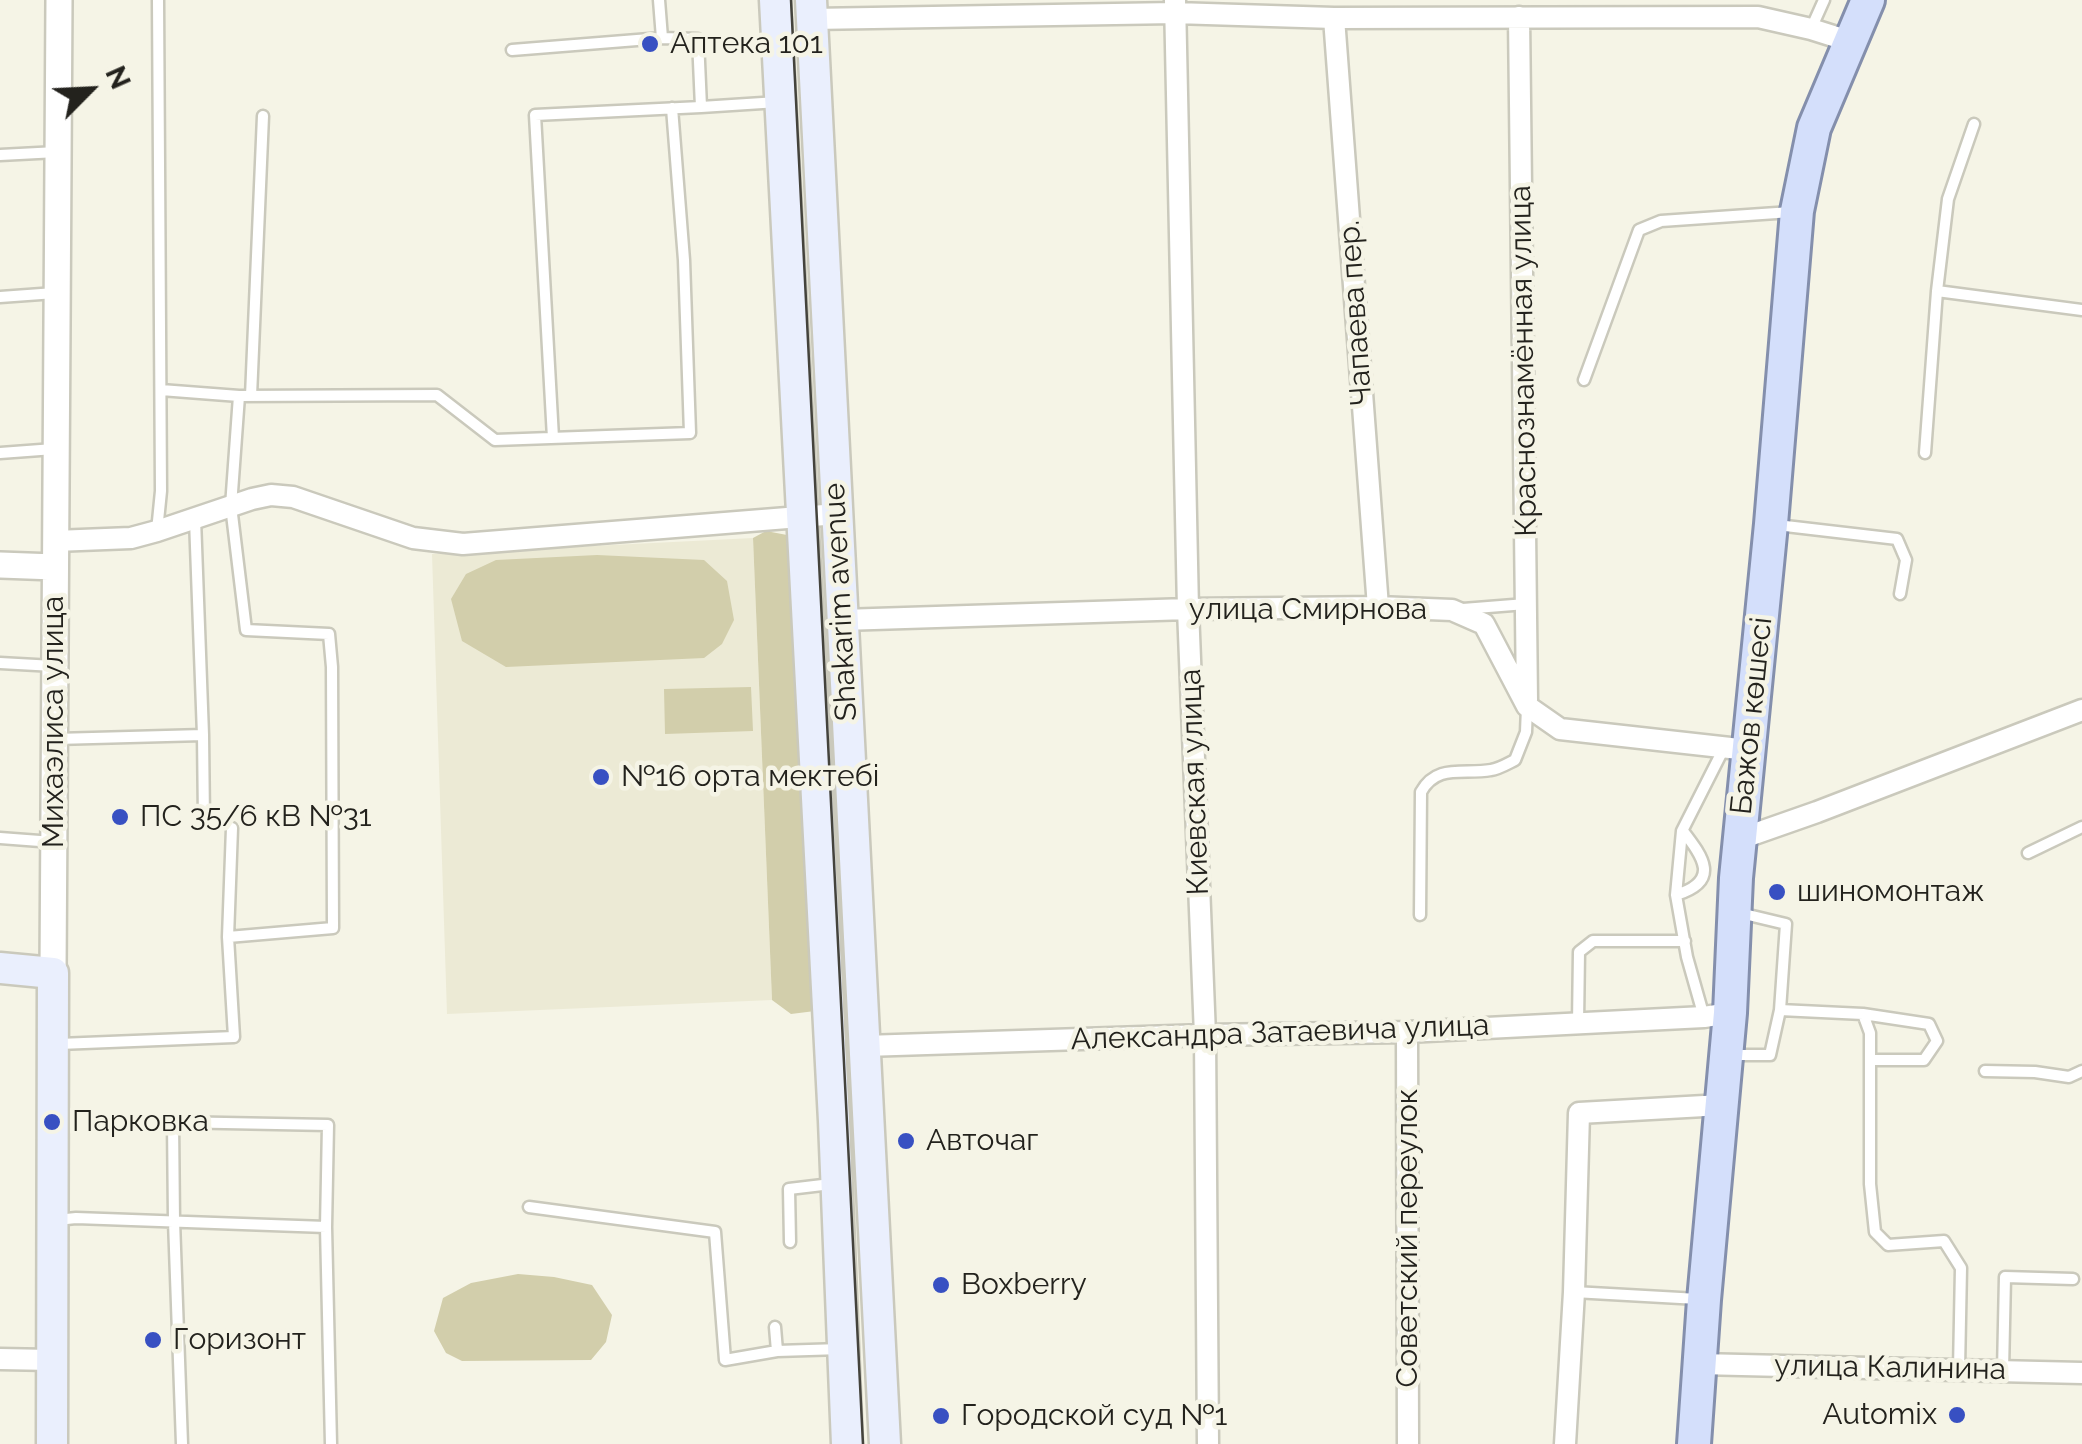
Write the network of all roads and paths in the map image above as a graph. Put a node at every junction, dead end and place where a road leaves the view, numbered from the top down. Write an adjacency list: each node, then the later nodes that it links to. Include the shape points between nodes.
1 (59, 0): 20 (street, Михаэлиса улица)
2 (158, 0): 28 (lane)
3 (660, 0): 12 (lane)
4 (1824, 0): 11 (lane)
5 (1868, 0): 13 (main road, Бажов көшесі)
6 (1175, 7): 7 (street); 10 (street); 45 (street, Киевская улица)
7 (812, 10): 8 (main road); 35 (main road, Shakarim avenue)
8 (776, 11): 15 (main road, Shakarim avenue)
9 (1519, 16): 10 (street); 11 (street, via 1758,17); 43 (street, Краснознамённая улица)
10 (1334, 18): 44 (street, Чапаева пер.)
11 (1811, 28): 13 (street)
12 (662, 38): 14 (lane); 16 (lane, via 698,39)
13 (1849, 41): 22 (main road, Бажов көшесі, via 1814,128)
14 (512, 50)
15 (780, 102): 16 (lane); 36 (main road, Shakarim avenue)
16 (701, 106): 17 (lane)
17 (672, 108): 30 (lane, via 535,115); 30 (lane, via 690,433)
18 (263, 116): 29 (lane)
19 (1974, 124): 24 (lane, via 1948,200)
20 (58, 152): 21 (lane); 23 (street, Михаэлиса улица)
21 (0, 156)
22 (1797, 211): 27 (lane, via 1662,221 1639,230); 38 (main road, Бажов көшесі)
23 (56, 292): 25 (lane); 31 (street, Михаэлиса улица)
24 (1937, 292): 26 (lane); 33 (lane)
25 (0, 297)
26 (2082, 310)
27 (1584, 380)
28 (161, 390): 29 (lane); 39 (lane)
29 (245, 396): 30 (lane, via 437,395 495,440); 34 (lane)
30 (553, 438)
31 (55, 449): 32 (lane); 40 (street, Михаэлиса улица)
32 (0, 453)
33 (1925, 453)
34 (232, 506): 36 (street, via 271,495 294,497 413,538 463,544); 37 (street); 69 (lane, via 246,630 329,634 333,928)
35 (837, 514): 36 (street); 48 (main road, Shakarim avenue)
36 (802, 515): 47 (main road, Shakarim avenue)
37 (195, 518): 39 (street); 53 (lane)
38 (1771, 524): 42 (lane, via 1897,540 1906,560); 55 (main road, Бажов көшесі)
39 (157, 532): 40 (street)
40 (55, 554): 41 (street); 50 (street, Михаэлиса улица)
41 (0, 565)
42 (1900, 594)
43 (1528, 604): 46 (lane); 51 (street, Краснознамённая улица)
44 (1378, 607): 45 (street, улица Смирнова); 46 (street, улица Смирнова)
45 (1188, 609): 48 (street, улица Смирнова); 78 (street, Киевская улица)
46 (1452, 610): 51 (street, улица Смирнова, via 1484,624)
47 (807, 620): 48 (main road, улица Смирнова); 81 (main road, Shakarim avenue)
48 (842, 620): 80 (main road, Shakarim avenue)
49 (0, 664): 50 (lane)
50 (54, 666): 54 (street, Михаэлиса улица)
51 (1527, 706): 55 (street, via 1560,728); 68 (lane, via 1515,760 1493,770 1442,772 1424,785)
52 (2082, 710): 61 (street)
53 (203, 735): 54 (lane); 56 (lane)
54 (54, 740): 62 (street, Михаэлиса улица)
55 (1736, 748): 59 (lane); 61 (main road, Бажов көшесі)
56 (204, 820)
57 (2082, 827): 63 (lane)
58 (232, 828): 69 (lane)
59 (1682, 830): 64 (lane, via 1703,857); 66 (lane)
60 (0, 838): 62 (lane)
61 (1740, 839): 65 (main road, Бажов көшесі)
62 (53, 842): 72 (street, Михаэлиса улица)
63 (2028, 854)
64 (1703, 875): 65 (lane); 66 (lane, via 1693,890)
65 (1736, 878): 67 (main road, Бажов көшесі)
66 (1676, 895): 70 (lane)
67 (1736, 912): 73 (lane, via 1786,924); 75 (main road, Бажов көшесі)
68 (1420, 915)
69 (228, 937): 79 (lane, via 234,1036)
70 (1684, 941): 75 (lane); 76 (lane, via 1593,941 1579,952)
71 (0, 968): 72 (main road)
72 (52, 973): 79 (main road, Михаэлиса улица)
73 (1780, 1010): 74 (lane); 82 (lane, via 1770,1055)
74 (1863, 1014): 83 (lane); 83 (lane, via 1929,1024 1937,1041 1924,1060)
75 (1717, 1015): 76 (street, Александра Затаевича улица); 82 (main road, Бажов көшесі)
76 (1578, 1023): 77 (street, Александра Затаевича улица)
77 (1407, 1032): 78 (street, Александра Затаевича улица); 111 (street, Советский переулок)
78 (1206, 1035): 80 (street, Александра Затаевича улица); 110 (street, Киевская улица)
79 (53, 1044): 89 (main road, Михаэлиса улица)
80 (865, 1046): 81 (main road, Александра Затаевича улица); 109 (main road, Shakarim avenue)
81 (830, 1048): 87 (main road, Shakarim avenue)
82 (1726, 1055): 86 (main road, Бажов көшесі)
83 (1870, 1060): 102 (lane, via 1876,1232 1888,1245 1944,1241 1961,1268)
84 (1985, 1071): 85 (lane, via 2070,1077)
85 (2082, 1071)
86 (1722, 1105): 94 (street, via 1579,1113); 95 (main road, Бажов көшесі)
87 (837, 1183): 92 (lane, via 788,1189); 97 (main road, Shakarim avenue)
88 (530, 1207): 98 (lane, via 715,1232 724,1360)
89 (52, 1221): 90 (lane); 100 (main road, Михаэлиса улица)
90 (174, 1221): 91 (lane); 91 (lane, via 173,1122 328,1125); 106 (lane)
91 (326, 1227): 107 (lane)
92 (790, 1242)
93 (2073, 1279): 103 (lane, via 2005,1277)
94 (1574, 1292): 95 (lane); 112 (street)
95 (1704, 1300): 101 (main road, Бажов көшесі)
96 (774, 1327): 98 (lane)
97 (842, 1349): 98 (lane); 108 (main road, Shakarim avenue)
98 (777, 1351)
99 (0, 1359): 100 (street)
100 (51, 1360): 105 (main road, Михаэлиса улица)
101 (1699, 1364): 102 (street, улица Калинина); 113 (main road, Бажов көшесі)
102 (1959, 1369): 103 (street, улица Калинина)
103 (2003, 1371): 104 (street, улица Калинина)
104 (2082, 1373)
105 (52, 1444)
106 (182, 1444)
107 (331, 1444)
108 (848, 1444)
109 (886, 1444)
110 (1208, 1444)
111 (1408, 1444)
112 (1565, 1444)
113 (1694, 1444)

